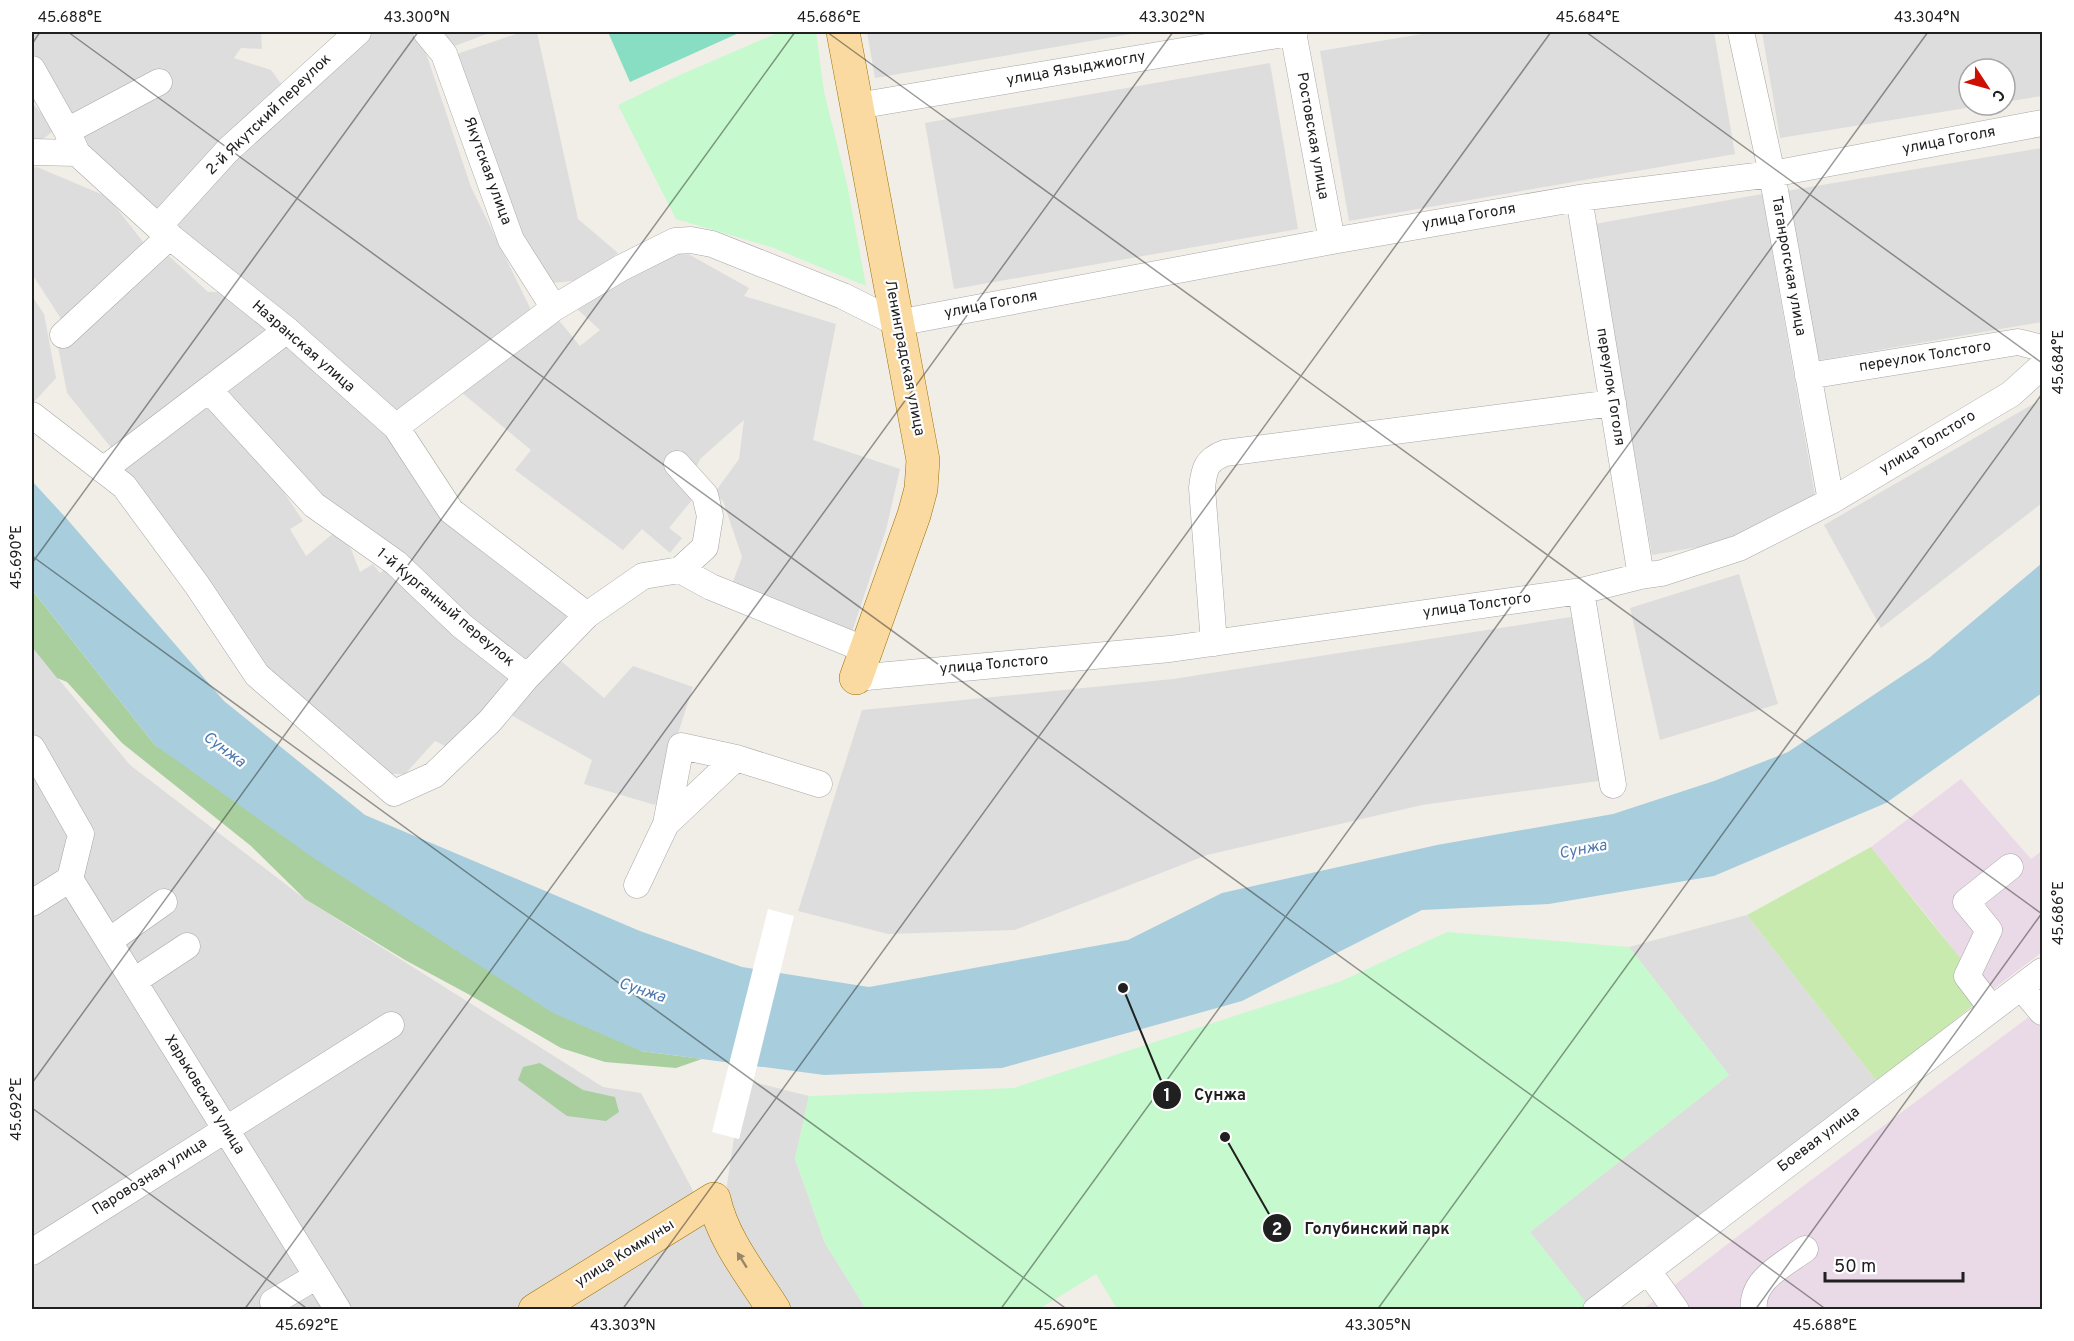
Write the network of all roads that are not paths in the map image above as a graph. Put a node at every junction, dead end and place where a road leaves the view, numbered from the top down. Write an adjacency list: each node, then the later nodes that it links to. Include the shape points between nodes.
1 (358, 32): 14 (street, 2-й Якутский переулок, via 228,150)
2 (426, 32): 16 (street, Якутская улица, via 444,54 512,240)
3 (843, 32): 8 (main road, Ленинградская улица)
4 (1294, 32): 8 (street, улица Языджиоглу); 15 (street, Ростовская улица)
5 (1741, 32): 12 (street, Таганрогская улица)
6 (32, 69): 10 (street, Назранская улица)
7 (159, 82): 10 (street)
8 (857, 106): 17 (main road, Ленинградская улица)
9 (2043, 123): 12 (street, улица Гоголя)
10 (72, 142): 11 (street); 14 (street, Назранская улица)
11 (32, 152)
12 (1772, 174): 13 (street, улица Гоголя); 22 (street, Таганрогская улица)
13 (1579, 198): 15 (street, улица Гоголя); 24 (street, переулок Гоголя)
14 (164, 232): 18 (street, Назранская улица); 19 (street, 2-й Якутский переулок)
15 (1332, 241): 17 (street, улица Гоголя)
16 (554, 308): 17 (street, via 664,246 692,240 712,244 843,296); 26 (street)
17 (897, 323): 35 (main road, Ленинградская улица, via 923,460 921,489)
18 (287, 330): 23 (street); 26 (street, Назранская улица)
19 (63, 335)
20 (2043, 348): 22 (street, переулок Толстого, via 2018,342)
21 (2043, 366): 29 (street, улица Толстого, via 2011,394)
22 (1808, 376): 29 (street, Таганрогская улица)
23 (209, 390): 28 (street); 36 (street, 1-й Курганный переулок, via 314,505 396,563 462,626)
24 (1613, 404): 31 (street, переулок Гоголя); 34 (street, via 1214,457 1204,470 1202,488)
25 (32, 415): 28 (street)
26 (396, 427): 33 (street, Назранская улица, via 451,511)
27 (677, 464): 30 (street, via 705,495 710,516 705,547)
28 (103, 470): 36 (street, via 124,486 257,675 394,792 434,775 490,721)
29 (1831, 501): 31 (street, улица Толстого, via 1739,548)
30 (680, 570): 33 (street, via 643,576); 35 (street)
31 (1641, 576): 32 (street, улица Толстого)
32 (1581, 591): 34 (street, улица Толстого); 40 (street)
33 (587, 615): 36 (street)
34 (1214, 643): 35 (street, улица Толстого, via 1170,649)
35 (861, 664)
36 (527, 677)
37 (32, 748): 43 (street, via 81,834)
38 (736, 758): 39 (street); 41 (street); 41 (street, via 681,746)
39 (819, 784)
40 (1613, 785)
41 (666, 824): 44 (street)
42 (2010, 867): 52 (street, via 1966,902 1989,930 1967,976)
43 (70, 879): 46 (street); 47 (street, Харьковская улица)
44 (637, 885)
45 (164, 902): 47 (street)
46 (32, 903)
47 (109, 941): 50 (street, Харьковская улица)
48 (187, 946): 50 (street)
49 (2043, 971): 51 (street, Боевая улица)
50 (134, 981): 55 (street, Харьковская улица)
51 (2021, 987): 52 (street, Боевая улица); 53 (street)
52 (1992, 1009): 58 (street, Боевая улица)
53 (2043, 1012)
54 (391, 1025): 55 (street, Паровозная улица)
55 (226, 1129): 57 (street, Паровозная улица); 59 (street, Харьковская улица)
56 (1805, 1249): 66 (street, via 1763,1280 1753,1298)
57 (32, 1252)
58 (1648, 1270): 64 (street, Боевая улица); 65 (street)
59 (317, 1276): 60 (street); 61 (street, Харьковская улица)
60 (273, 1302)
61 (338, 1310)
62 (535, 1310): 63 (main road, улица Коммуны, one-way to 62, via 729,1238 714,1199)
63 (774, 1310)
64 (1596, 1310)
65 (1676, 1310)
66 (1754, 1310)

